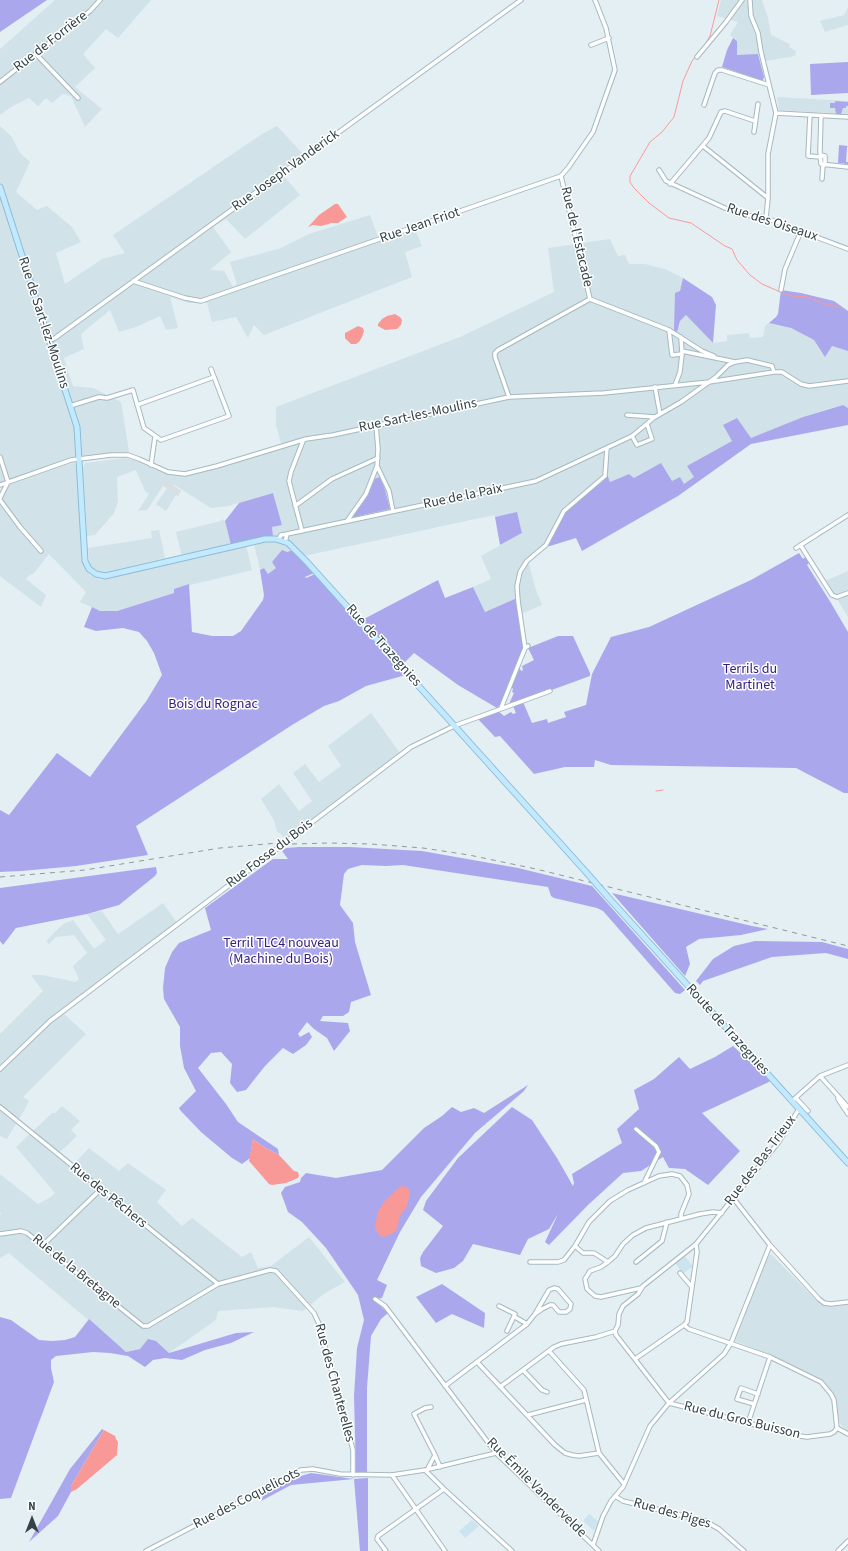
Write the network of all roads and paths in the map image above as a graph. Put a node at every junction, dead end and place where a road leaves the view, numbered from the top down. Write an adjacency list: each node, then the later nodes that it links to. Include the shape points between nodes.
1 (100, 0): 8 (street, Rue de Forrière)
2 (521, 0): 34 (street, Rue Joseph Vanderick)
3 (595, 0): 6 (street)
4 (742, 0): 9 (street)
5 (750, 0): 11 (street, via 751,16 758,33)
6 (609, 38): 7 (street); 26 (street, via 614,63 613,77 593,132)
7 (591, 45)
8 (36, 54): 10 (street, Rue de Forrière); 12 (street)
9 (697, 57)
10 (0, 82)
11 (769, 85): 14 (street, via 718,70); 15 (street)
12 (78, 98)
13 (758, 104): 19 (street)
14 (704, 105)
15 (776, 113): 16 (street); 30 (street, via 768,154)
16 (810, 115): 17 (street); 22 (street, via 808,156)
17 (822, 116): 18 (street); 22 (street)
18 (848, 117)
19 (755, 122): 20 (street); 21 (street, via 725,111 721,112)
20 (754, 132)
21 (703, 146): 28 (street); 30 (street)
22 (821, 156): 23 (street, via 825,156)
23 (823, 165): 24 (street); 27 (street)
24 (848, 167)
25 (659, 170): 28 (street, Rue des Oiseaux, via 662,178)
26 (561, 176): 34 (street, Rue Jean Friot, via 201,301); 36 (street, Rue de l'Estacade)
27 (822, 179)
28 (670, 184): 31 (street, Rue des Oiseaux, via 738,214)
29 (0, 187): 39 (main road, Rue de Sart-lez-Moulins)
30 (768, 198): 31 (street)
31 (766, 218): 32 (street, Rue des Oiseaux)
32 (801, 231): 33 (street, Rue des Oiseaux); 35 (street, via 784,269)
33 (848, 248)
34 (133, 282): 39 (street, Rue Joseph Vanderick)
35 (781, 290)
36 (590, 299): 37 (street); 50 (street, via 495,353 494,357)
37 (670, 330): 38 (street); 40 (street, via 672,355)
38 (681, 337): 40 (street); 41 (street)
39 (49, 341): 52 (main road, Rue de Sart-lez-Moulins)
40 (682, 352): 41 (street); 48 (street, via 680,372)
41 (714, 356): 42 (street)
42 (735, 362): 44 (street, via 761,362 772,366); 47 (street, Rue de la Paix)
43 (212, 369): 45 (street)
44 (774, 372): 46 (street, via 782,372 809,386); 47 (street, Rue Sart-les-Moulins)
45 (214, 377): 51 (street); 59 (street, via 229,416 161,440)
46 (848, 381)
47 (709, 382): 48 (street, Rue Sart-les-Moulins); 53 (street, Rue de la Paix)
48 (675, 385): 49 (street, Rue Sart-les-Moulins)
49 (655, 387): 50 (street, Rue Sart-les-Moulins, via 604,393); 53 (street)
50 (509, 397): 57 (street, Rue Sart-les-Moulins)
51 (137, 405): 52 (street, via 133,390); 59 (street, via 144,428)
52 (70, 406): 64 (main road, Rue de Sart-lez-Moulins, via 76,427)
53 (660, 414): 55 (street, Rue de la Paix)
54 (627, 415): 55 (street)
55 (655, 417): 56 (street, Rue de la Paix)
56 (647, 424): 58 (street, Rue de la Paix); 58 (street, via 652,439 637,445)
57 (376, 426): 60 (street, Rue Sart-les-Moulins); 63 (street)
58 (632, 436): 61 (street, Rue de la Paix)
59 (155, 437): 65 (street)
60 (303, 441): 65 (street, Rue Sart-les-Moulins, via 185,474 168,472); 70 (street, via 289,481)
61 (607, 448): 71 (street, Rue de la Paix, via 536,481); 84 (street, via 605,476 564,511 546,545 527,561 520,572 517,586 518,601 527,647)
62 (0, 457): 67 (street)
63 (378, 458): 66 (street); 70 (street, via 332,479)
64 (79, 459): 65 (street, Rue Sart-les-Moulins, via 120,454); 67 (street, Rue Sart-les-Moulins); 81 (main road, Rue de Sart-lez-Moulins, via 85,561 89,569)
65 (151, 464)
66 (377, 466): 71 (street, via 389,491); 73 (street, via 366,494)
67 (8, 482): 68 (street, Rue Sart-les-Moulins); 69 (street)
68 (0, 485)
69 (0, 499): 80 (street)
70 (295, 506): 74 (street)
71 (393, 511): 73 (street, Rue de la Paix)
72 (848, 515): 78 (street)
73 (347, 521): 74 (street, Rue de la Paix)
74 (302, 531): 75 (street, Rue de la Paix)
75 (287, 534): 76 (street, Rue de la Paix, via 281,535); 77 (street)
76 (278, 540): 77 (main road, Rue de Trazegnies); 81 (main road, Rue de Trazegnies, via 265,539 110,575)
77 (285, 542): 85 (main road, Rue de Trazegnies, via 300,555)
78 (801, 546): 79 (street); 82 (street, via 832,595 837,597)
79 (796, 548)
80 (41, 551)
81 (97, 575)
82 (848, 593)
83 (550, 691): 84 (street, Rue Fosse du Bois)
84 (501, 708): 85 (street, Rue Fosse du Bois)
85 (454, 726): 86 (main road, Rue de Trazegnies, bridge); 88 (street, Rue Fosse du Bois, via 405,751 50,1021)
86 (607, 896): 91 (main road, Route de Trazegnies)
87 (848, 1065): 89 (street)
88 (0, 1069)
89 (820, 1076): 90 (street); 91 (street)
90 (838, 1096): 93 (street); 96 (street)
91 (794, 1100): 94 (main road, Route de Trazegnies); 95 (street)
92 (0, 1107): 100 (street, Rue des Pêchers)
93 (848, 1107)
94 (799, 1109): 98 (main road, Route de Trazegnies); 101 (street, Rue des Bas Trieux, via 778,1143)
95 (808, 1111)
96 (847, 1112)
97 (636, 1129): 99 (street, via 656,1146 659,1152)
98 (847, 1161)
99 (644, 1183): 103 (street, via 666,1174 680,1176 689,1189); 109 (street, via 610,1201 589,1222)
100 (100, 1190): 107 (street); 114 (street, Rue des Pêchers)
101 (734, 1199): 102 (street, Rue des Bas Trieux); 108 (street)
102 (722, 1213): 103 (street, via 713,1212); 106 (street, Rue des Bas Trieux)
103 (681, 1218): 104 (street)
104 (667, 1222): 111 (street, via 633,1235); 112 (street, via 662,1241)
105 (0, 1234): 107 (street, Rue de la Bretagne, via 21,1231)
106 (696, 1244): 115 (street); 116 (street, Rue des Bas Trieux)
107 (43, 1245): 114 (street, Rue de la Bretagne, via 143,1326 148,1326)
108 (770, 1245): 119 (street, via 819,1299 831,1304); 128 (street)
109 (575, 1246): 110 (street, via 564,1260); 111 (street, via 583,1253 594,1253)
110 (530, 1262)
111 (608, 1262): 116 (street, via 586,1275 585,1284 591,1293 601,1296)
112 (636, 1262)
113 (680, 1273): 115 (street)
114 (218, 1284): 151 (street, Rue des Chanterelles, via 270,1270 276,1271 314,1313 352,1450)
115 (692, 1287): 125 (street, via 688,1318)
116 (641, 1288): 127 (street, Rue des Bas Trieux, via 620,1310)
117 (375, 1299): 134 (street, Rue Émile Vandervelde, via 385,1306)
118 (543, 1299): 120 (street, via 544,1303); 120 (street, via 549,1290 554,1288 558,1289 571,1304 570,1309 562,1313); 122 (street)
119 (848, 1302)
120 (550, 1305): 122 (street)
121 (499, 1306): 123 (street)
122 (535, 1314): 124 (street)
123 (515, 1316): 124 (street); 126 (street)
124 (527, 1324): 132 (street)
125 (684, 1325): 128 (street); 131 (street)
126 (507, 1331)
127 (615, 1331): 129 (street, via 596,1338 561,1344); 131 (street)
128 (731, 1343): 130 (street); 139 (street, via 724,1354)
129 (549, 1351): 133 (street); 138 (street, via 584,1390)
130 (770, 1357): 137 (street); 144 (street, via 817,1380 827,1388 834,1400)
131 (635, 1359): 139 (street)
132 (477, 1362): 134 (street); 135 (street)
133 (523, 1370): 135 (street); 136 (street)
134 (445, 1386): 146 (street, Rue Émile Vandervelde)
135 (500, 1387): 142 (street)
136 (547, 1392)
137 (758, 1394): 140 (street); 140 (street, via 740,1388 737,1399)
138 (586, 1400): 142 (street); 147 (street)
139 (669, 1403): 143 (street, Rue du Gros Buisson); 153 (street, via 650,1426)
140 (754, 1404): 143 (street)
141 (432, 1407): 148 (street, via 414,1414)
142 (528, 1415): 147 (street, via 555,1445 566,1453 579,1456)
143 (748, 1423): 144 (street, Rue du Gros Buisson, via 807,1437 830,1434)
144 (837, 1428): 145 (street)
145 (848, 1434)
146 (496, 1453): 149 (street, Rue des Coquelicots); 158 (street, Rue Émile Vandervelde)
147 (599, 1453): 153 (street)
148 (435, 1454): 149 (street); 150 (street)
149 (440, 1467): 150 (street, Rue des Coquelicots)
150 (426, 1470): 152 (street, Rue des Coquelicots); 154 (street)
151 (353, 1475): 152 (street, Rue des Coquelicots); 159 (street, Rue des Coquelicots, via 313,1469 301,1470)
152 (392, 1475): 156 (street)
153 (624, 1484): 155 (street)
154 (444, 1489): 156 (street); 162 (street)
155 (615, 1496): 158 (street, via 603,1516); 164 (street, Rue des Piges, via 705,1521 719,1529)
156 (416, 1510): 160 (street, via 378,1536 377,1539); 161 (street)
157 (848, 1540): 165 (street)
158 (593, 1545): 163 (street, Rue Émile Vandervelde)
159 (146, 1551)
160 (386, 1551)
161 (445, 1551)
162 (512, 1551)
163 (599, 1551)
164 (744, 1551)
165 (838, 1551)

